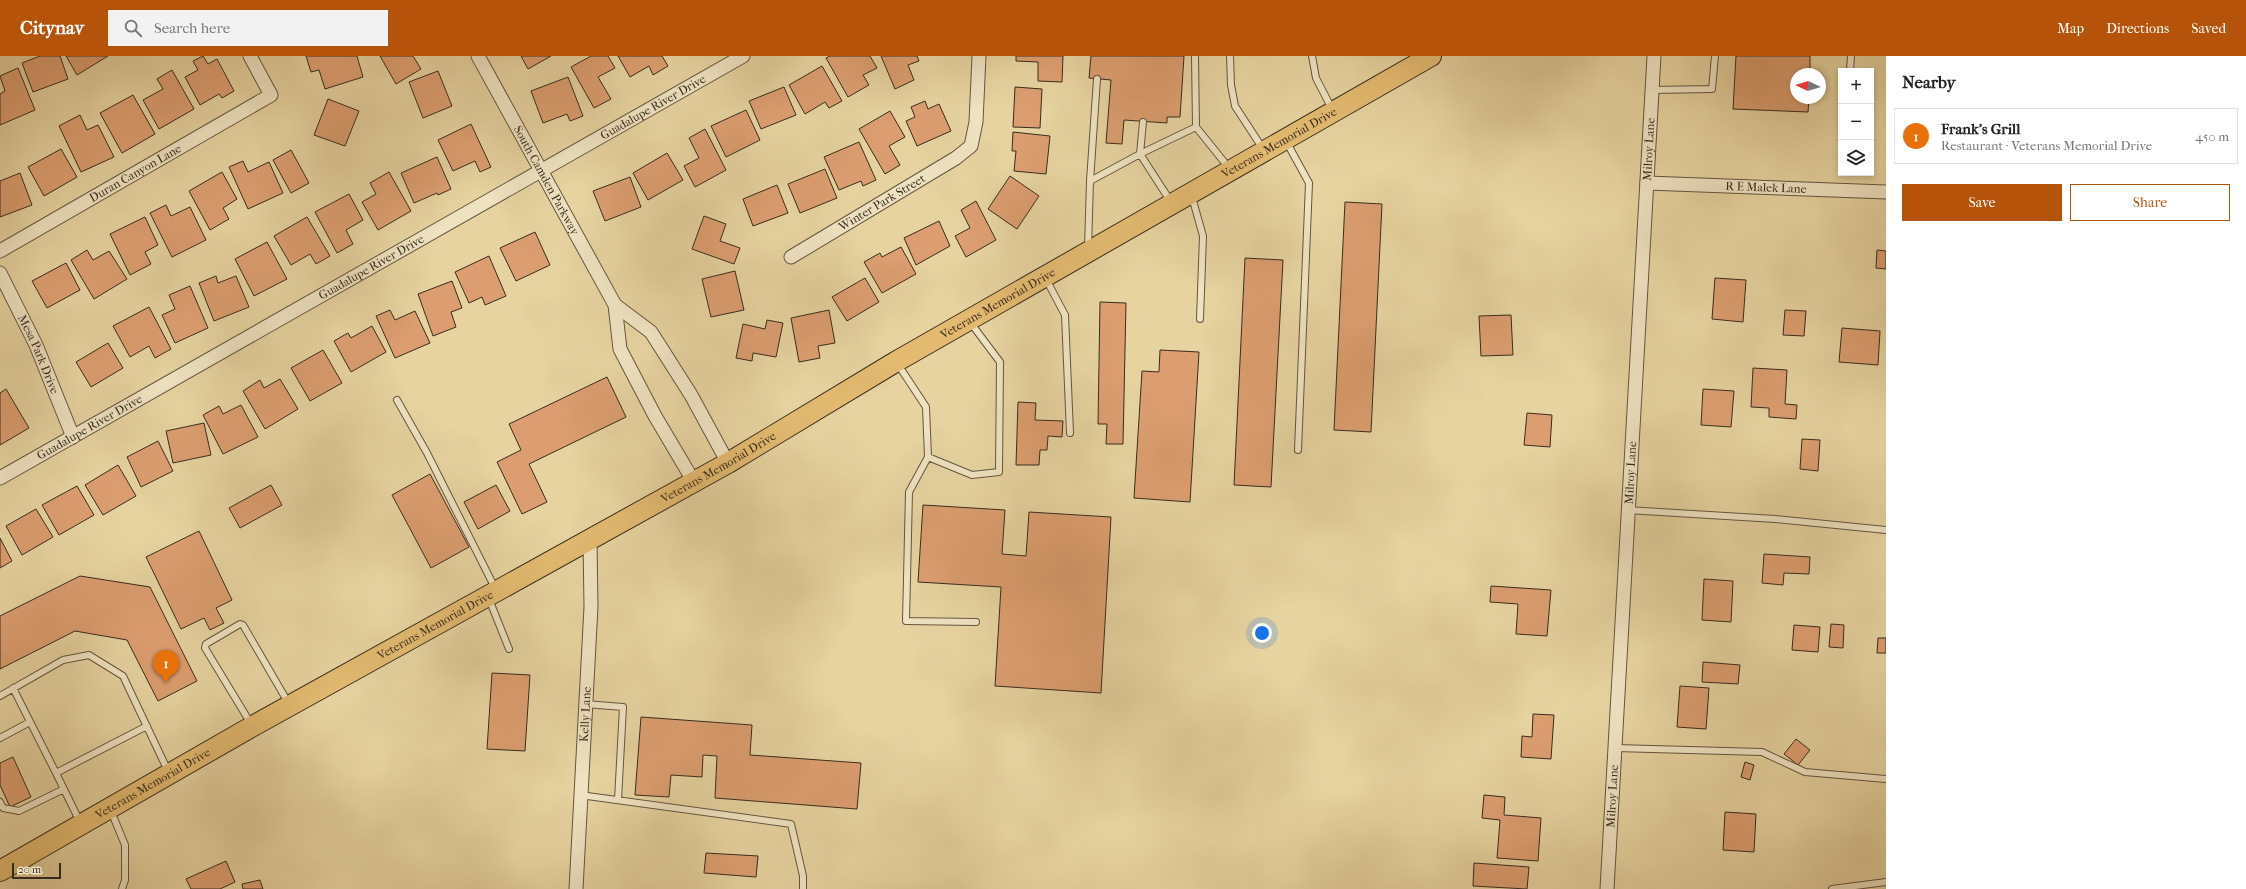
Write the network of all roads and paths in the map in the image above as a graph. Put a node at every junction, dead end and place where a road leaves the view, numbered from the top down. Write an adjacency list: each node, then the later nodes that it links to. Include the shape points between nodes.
1 (250, 56): 28 (street, Duran Canyon Lane, via 271,95)
2 (478, 56): 22 (street, South Camden Parkway)
3 (743, 56): 22 (street, Guadalupe River Drive)
4 (979, 56): 30 (street, Winter Park Street, via 976,122 971,146 956,158)
5 (1195, 56): 17 (lane)
6 (1230, 56): 19 (lane, via 1235,106)
7 (1312, 56): 15 (lane, via 1316,78)
8 (1431, 56): 15 (main road, Veterans Memorial Drive)
9 (1654, 56): 14 (street, Milroy Lane)
10 (1715, 56): 14 (lane, via 1712,89)
11 (1851, 56): 12 (lane)
12 (1850, 68)
13 (1097, 78): 23 (lane)
14 (1652, 90): 24 (street, Milroy Lane)
15 (1334, 112): 18 (main road, Veterans Memorial Drive)
16 (1143, 122): 20 (lane)
17 (1196, 127): 20 (lane); 21 (lane)
18 (1285, 140): 19 (main road, Veterans Memorial Drive); 40 (lane, via 1309,183)
19 (1265, 152): 21 (main road, Veterans Memorial Drive)
20 (1140, 154): 23 (lane); 27 (lane)
21 (1232, 170): 26 (main road, Veterans Memorial Drive)
22 (542, 171): 33 (street, South Camden Parkway); 39 (street, Guadalupe River Drive)
23 (1090, 181): 29 (lane)
24 (1647, 183): 25 (street, R E Malek Lane); 45 (street, Milroy Lane)
25 (1886, 192)
26 (1191, 194): 27 (main road, Veterans Memorial Drive); 34 (lane, via 1203,236)
27 (1173, 204): 29 (main road, Veterans Memorial Drive)
28 (0, 250)
29 (1088, 252): 32 (main road, Veterans Memorial Drive)
30 (791, 257)
31 (0, 273): 39 (street, Mesa Park Drive, via 36,346)
32 (1044, 276): 35 (main road, Veterans Memorial Drive); 38 (lane, via 1065,314)
33 (615, 305): 42 (street, South Camden Parkway, via 651,332 691,395); 44 (street, South Camden Parkway, via 620,349)
34 (1200, 319)
35 (969, 320): 36 (main road, Veterans Memorial Drive); 41 (lane, via 1000,362 999,472 972,475)
36 (897, 361): 41 (lane, via 926,408); 42 (main road, Veterans Memorial Drive)
37 (397, 400): 48 (lane, via 427,452)
38 (1070, 433)
39 (73, 437): 43 (street, Guadalupe River Drive)
40 (1298, 450)
41 (928, 457): 49 (lane, via 910,492 906,621)
42 (728, 463): 44 (main road, Veterans Memorial Drive)
43 (0, 478)
44 (694, 482): 47 (main road, Veterans Memorial Drive)
45 (1627, 510): 46 (lane, via 1775,519); 59 (street, Milroy Lane)
46 (1886, 530)
47 (590, 540): 48 (main road, Veterans Memorial Drive); 53 (street, Kelly Lane, via 591,607)
48 (492, 593): 50 (lane); 54 (main road, Veterans Memorial Drive)
49 (976, 622)
50 (509, 649)
51 (13, 688): 52 (lane); 55 (lane); 56 (lane, via 63,660 89,655 123,676)
52 (0, 696)
53 (586, 704): 64 (street, Kelly Lane); 65 (lane, via 623,707)
54 (290, 705): 57 (main road, Veterans Memorial Drive); 57 (lane, via 243,625 240,624 206,644 205,648)
55 (30, 722): 58 (lane); 60 (lane)
56 (147, 726): 60 (lane); 61 (lane)
57 (253, 726): 61 (main road, Veterans Memorial Drive)
58 (0, 738)
59 (1615, 748): 62 (lane, via 1762,752 1805,772); 74 (street, Milroy Lane)
60 (56, 773): 63 (lane)
61 (169, 773): 67 (main road, Veterans Memorial Drive)
62 (1886, 779)
63 (64, 789): 66 (lane, via 19,812 3,808); 68 (lane)
64 (580, 795): 65 (lane); 72 (street, Kelly Lane)
65 (618, 800): 73 (lane, via 791,824 803,876)
66 (0, 802)
67 (110, 807): 68 (main road, Veterans Memorial Drive); 71 (lane, via 125,846 125,880)
68 (81, 824): 69 (main road, Veterans Memorial Drive)
69 (0, 871)
70 (1886, 882): 76 (lane)
71 (122, 889)
72 (576, 889)
73 (803, 889)
74 (1607, 889): 75 (lane)
75 (1612, 889)
76 (1832, 889)

